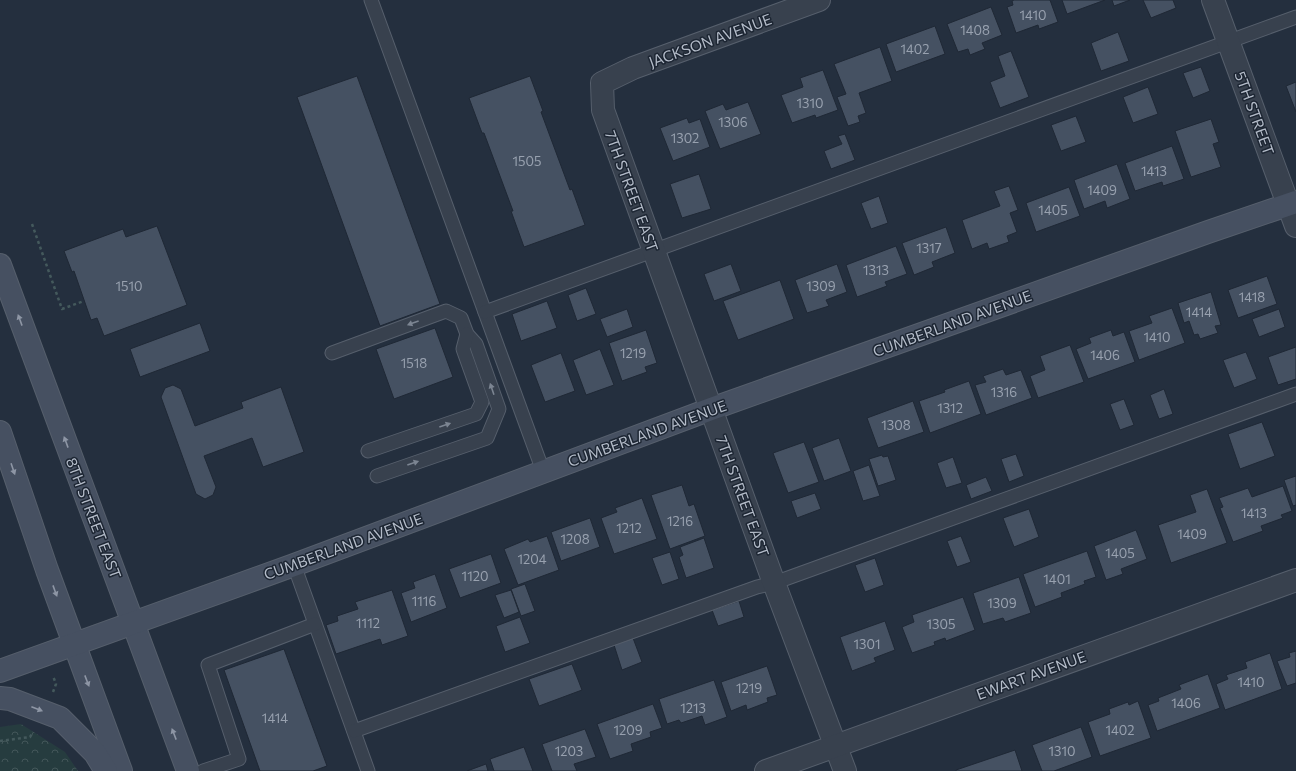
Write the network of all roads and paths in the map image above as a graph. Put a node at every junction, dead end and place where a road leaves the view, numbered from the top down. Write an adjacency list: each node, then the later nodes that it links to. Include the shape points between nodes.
1 (371, 0): 13 (lane)
2 (819, 0): 6 (street, JACKSON AVENUE, via 633,68)
3 (1213, 0): 5 (street, 5TH STREET)
4 (1296, 17): 5 (lane)
5 (1228, 41): 7 (street, 5TH STREET); 10 (lane)
6 (602, 83): 10 (street, 7TH STREET EAST, via 602,110)
7 (1292, 203): 9 (street, 5TH STREET); 17 (main road, CUMBERLAND AVENUE)
8 (32, 224): 12 (path, via 62,309)
9 (1296, 226)
10 (654, 249): 13 (lane); 17 (street, 7TH STREET EAST)
11 (0, 265): 25 (main road, 8TH STREET EAST, one-way to 11)
12 (84, 301)
13 (485, 312): 20 (lane)
14 (467, 334): 15 (lane, one-way to 15, via 461,318 446,311); 19 (lane, one-way to 14, via 476,414 482,402 463,350); 21 (lane, one-way to 14, via 486,438 499,409 476,344)
15 (332, 353)
16 (1296, 394): 24 (lane)
17 (711, 409): 20 (main road, CUMBERLAND AVENUE); 24 (street, 7TH STREET EAST)
18 (0, 432): 27 (main road, one-way to 27)
19 (368, 451)
20 (544, 471): 22 (main road, CUMBERLAND AVENUE)
21 (376, 476)
22 (294, 565): 25 (main road, CUMBERLAND AVENUE); 26 (lane)
23 (1296, 580): 31 (street, EWART AVENUE)
24 (774, 583): 30 (lane); 31 (street, 7TH STREET EAST)
25 (133, 622): 27 (main road, CUMBERLAND AVENUE); 34 (main road, 8TH STREET EAST, one-way to 25)
26 (315, 624): 30 (lane); 35 (lane, via 208,665 239,759)
27 (75, 644): 28 (main road, CUMBERLAND AVENUE); 33 (main road, one-way to 33)
28 (0, 671)
29 (0, 698): 32 (main road, one-way to 32, via 10,699 60,718 95,753)
30 (354, 731): 36 (lane)
31 (835, 746): 37 (street, EWART AVENUE); 38 (street, 7TH STREET EAST)
32 (106, 771)
33 (121, 771)
34 (188, 771)
35 (203, 771)
36 (368, 771)
37 (766, 771)
38 (845, 771)

